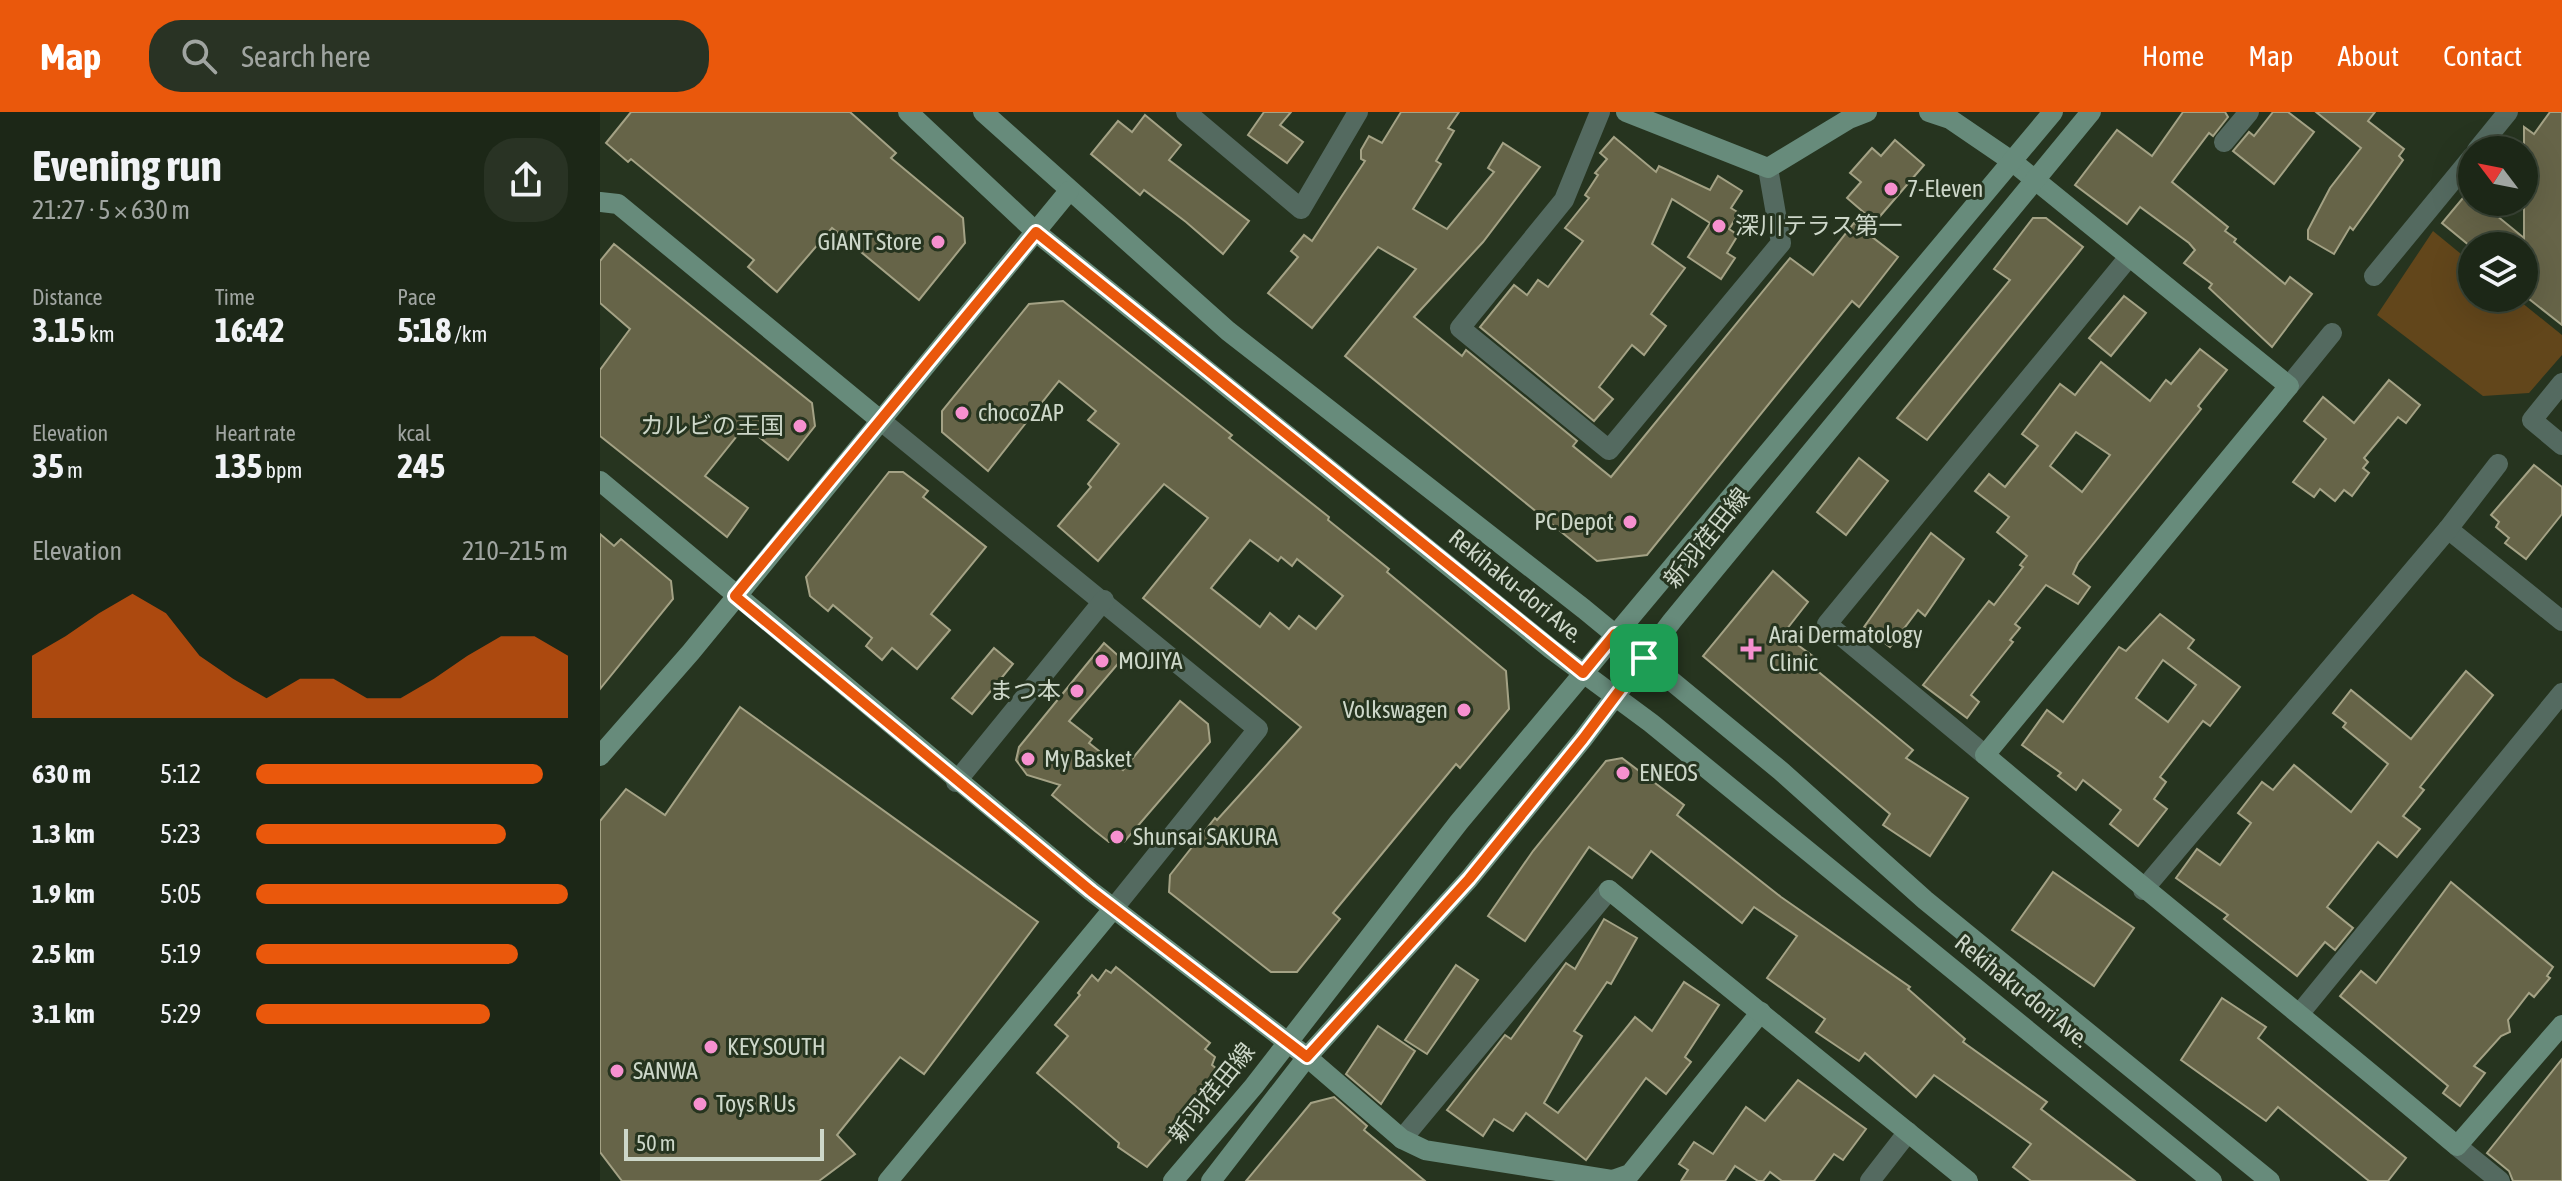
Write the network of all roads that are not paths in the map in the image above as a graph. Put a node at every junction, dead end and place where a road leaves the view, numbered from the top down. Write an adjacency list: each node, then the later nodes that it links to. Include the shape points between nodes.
1 (908, 112): 21 (street, Rekihaku-dori Ave.)
2 (983, 112): 19 (street, Rekihaku-dori Ave.)
3 (1186, 112): 4 (street, via 1301,209)
4 (1358, 112)
5 (1600, 112): 16 (street, via 1564,200 1460,328 1609,450 1781,243)
6 (1626, 112): 16 (street)
7 (1867, 112): 16 (street)
8 (1929, 112): 15 (street, via 1950,119)
9 (2053, 112): 15 (street, 新羽荏田線)
10 (2091, 112): 18 (street, 新羽荏田線)
11 (2249, 112): 14 (street)
12 (2508, 112): 13 (street)
13 (2488, 136)
14 (2224, 142)
15 (2013, 162): 18 (street); 35 (street, 新羽荏田線)
16 (1768, 168)
17 (2458, 174): 23 (street)
18 (2035, 179): 22 (street); 36 (street, 新羽荏田線)
19 (1069, 191): 21 (street); 35 (street, Rekihaku-dori Ave., via 1228,331)
20 (600, 202): 27 (street, via 618,204)
21 (1036, 232): 27 (street); 37 (street, Rekihaku-dori Ave.)
22 (2129, 257): 26 (street); 40 (street, via 1827,624)
23 (2374, 276)
24 (2332, 333): 26 (street)
25 (2562, 383): 28 (street, via 2532,420)
26 (2289, 386): 40 (street)
27 (880, 420): 32 (street); 33 (street)
28 (2562, 445)
29 (2498, 464): 31 (street)
30 (600, 481): 32 (street)
31 (2448, 529): 34 (street); 43 (street)
32 (735, 596): 41 (street); 42 (street)
33 (1104, 600): 42 (street); 44 (street, via 1258,729)
34 (2562, 621)
35 (1615, 634): 36 (street, Rekihaku-dori Ave.); 37 (street, 新羽荏田線)
36 (1644, 658): 39 (street, 新羽荏田線); 59 (street, Rekihaku-dori Ave., via 1925,900)
37 (1583, 673): 39 (street, Rekihaku-dori Ave.); 48 (street, 新羽荏田線)
38 (2562, 693): 46 (street)
39 (1616, 697): 49 (street, 新羽荏田線, via 1469,879); 58 (street, Rekihaku-dori Ave.)
40 (1985, 755): 43 (street)
41 (600, 756)
42 (956, 782): 44 (street)
43 (2143, 890): 46 (street)
44 (1113, 909): 48 (street); 53 (street)
45 (1761, 1012): 50 (street); 51 (street, via 1630,1174 1613,1180 1425,1150); 51 (street, via 1609,890)
46 (2300, 1013): 52 (street)
47 (2562, 1025): 52 (street)
48 (1286, 1041): 49 (street); 54 (street, 新羽荏田線)
49 (1307, 1057): 51 (street); 55 (street, 新羽荏田線)
50 (1908, 1132): 56 (street); 57 (street)
51 (1402, 1139)
52 (2457, 1146): 60 (street)
53 (888, 1181)
54 (1173, 1181)
55 (1211, 1181)
56 (1870, 1181)
57 (1968, 1181)
58 (2212, 1181)
59 (2270, 1181)
60 (2500, 1181)

